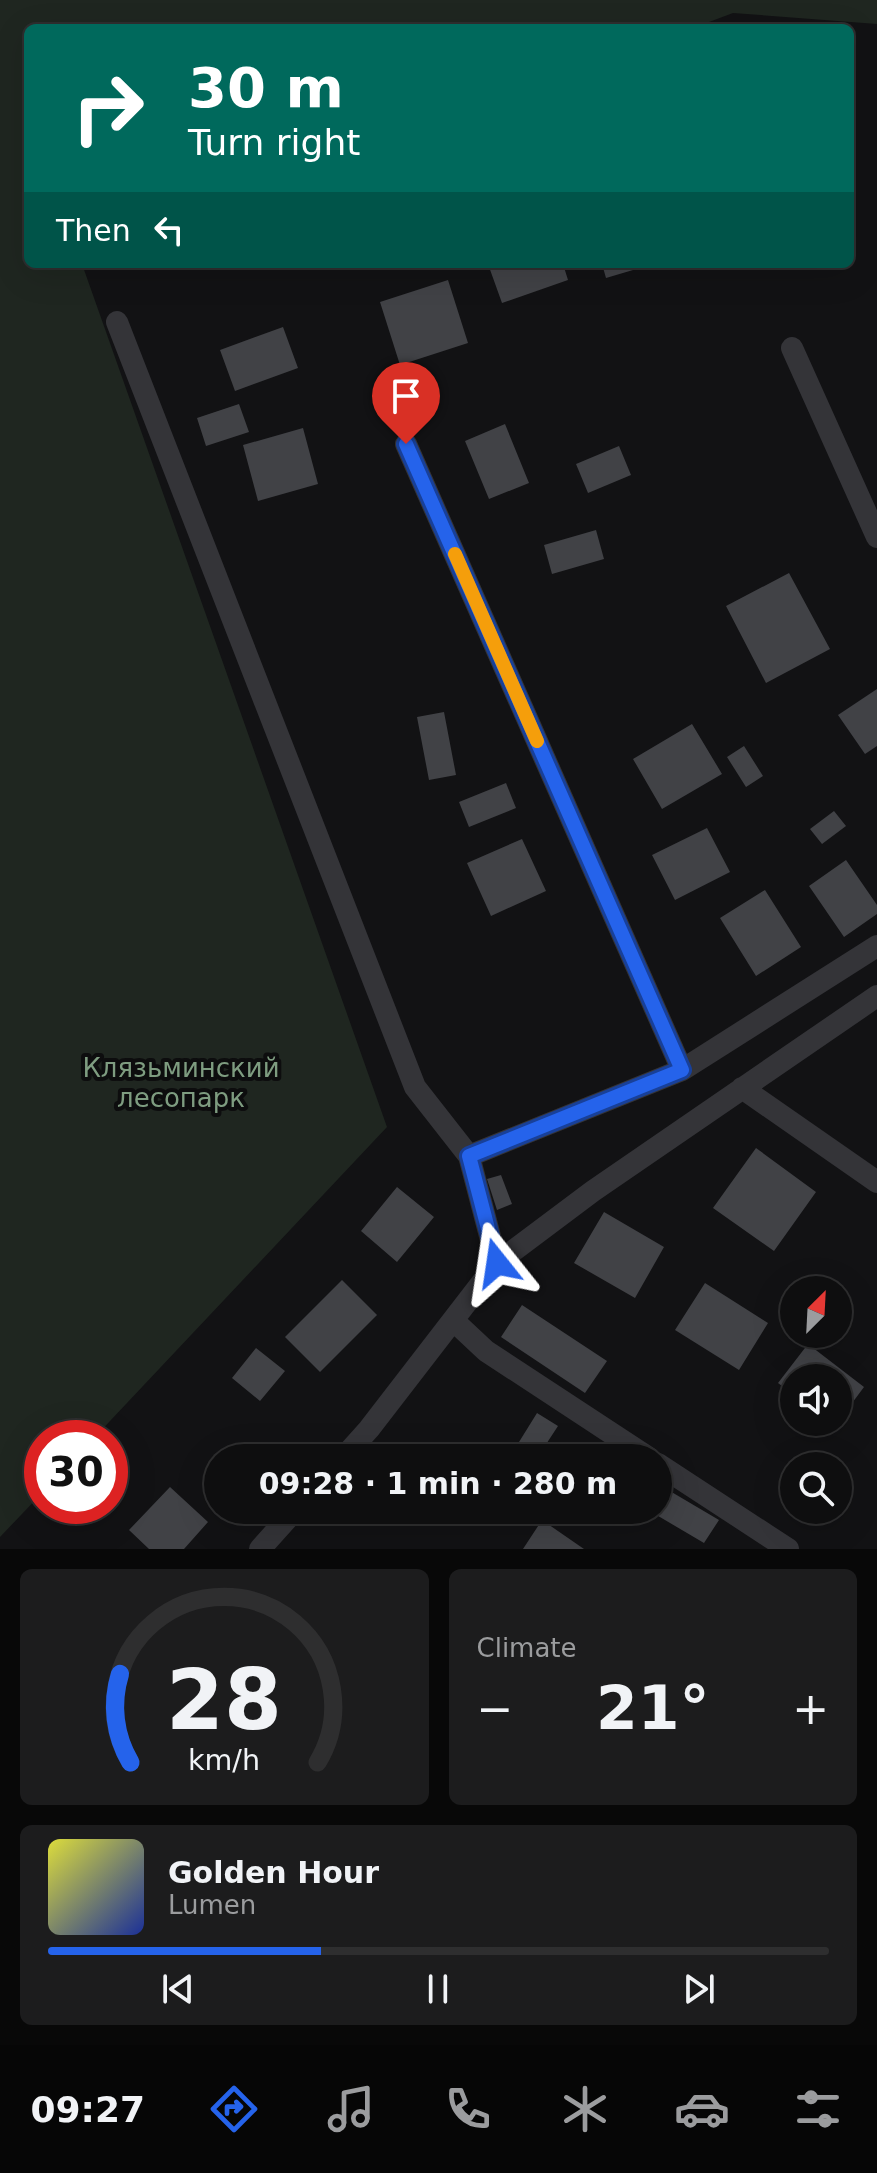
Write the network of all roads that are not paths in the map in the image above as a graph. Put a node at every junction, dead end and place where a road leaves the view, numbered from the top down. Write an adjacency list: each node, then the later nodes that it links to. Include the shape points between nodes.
1 (117, 322): 9 (street, via 415,1087)
2 (792, 348): 4 (street)
3 (406, 444): 7 (street)
4 (877, 537)
5 (877, 946): 7 (street)
6 (877, 996): 8 (street)
7 (682, 1070): 9 (street)
8 (742, 1088): 10 (street); 11 (street)
9 (469, 1156): 11 (street)
10 (877, 1182)
11 (497, 1263): 12 (street)
12 (454, 1321): 13 (street); 14 (street, via 486,1351)
13 (356, 1444)
14 (628, 1444)
15 (672, 1473): 18 (street)
16 (282, 1524): 17 (street)
17 (260, 1549)
18 (788, 1549)

